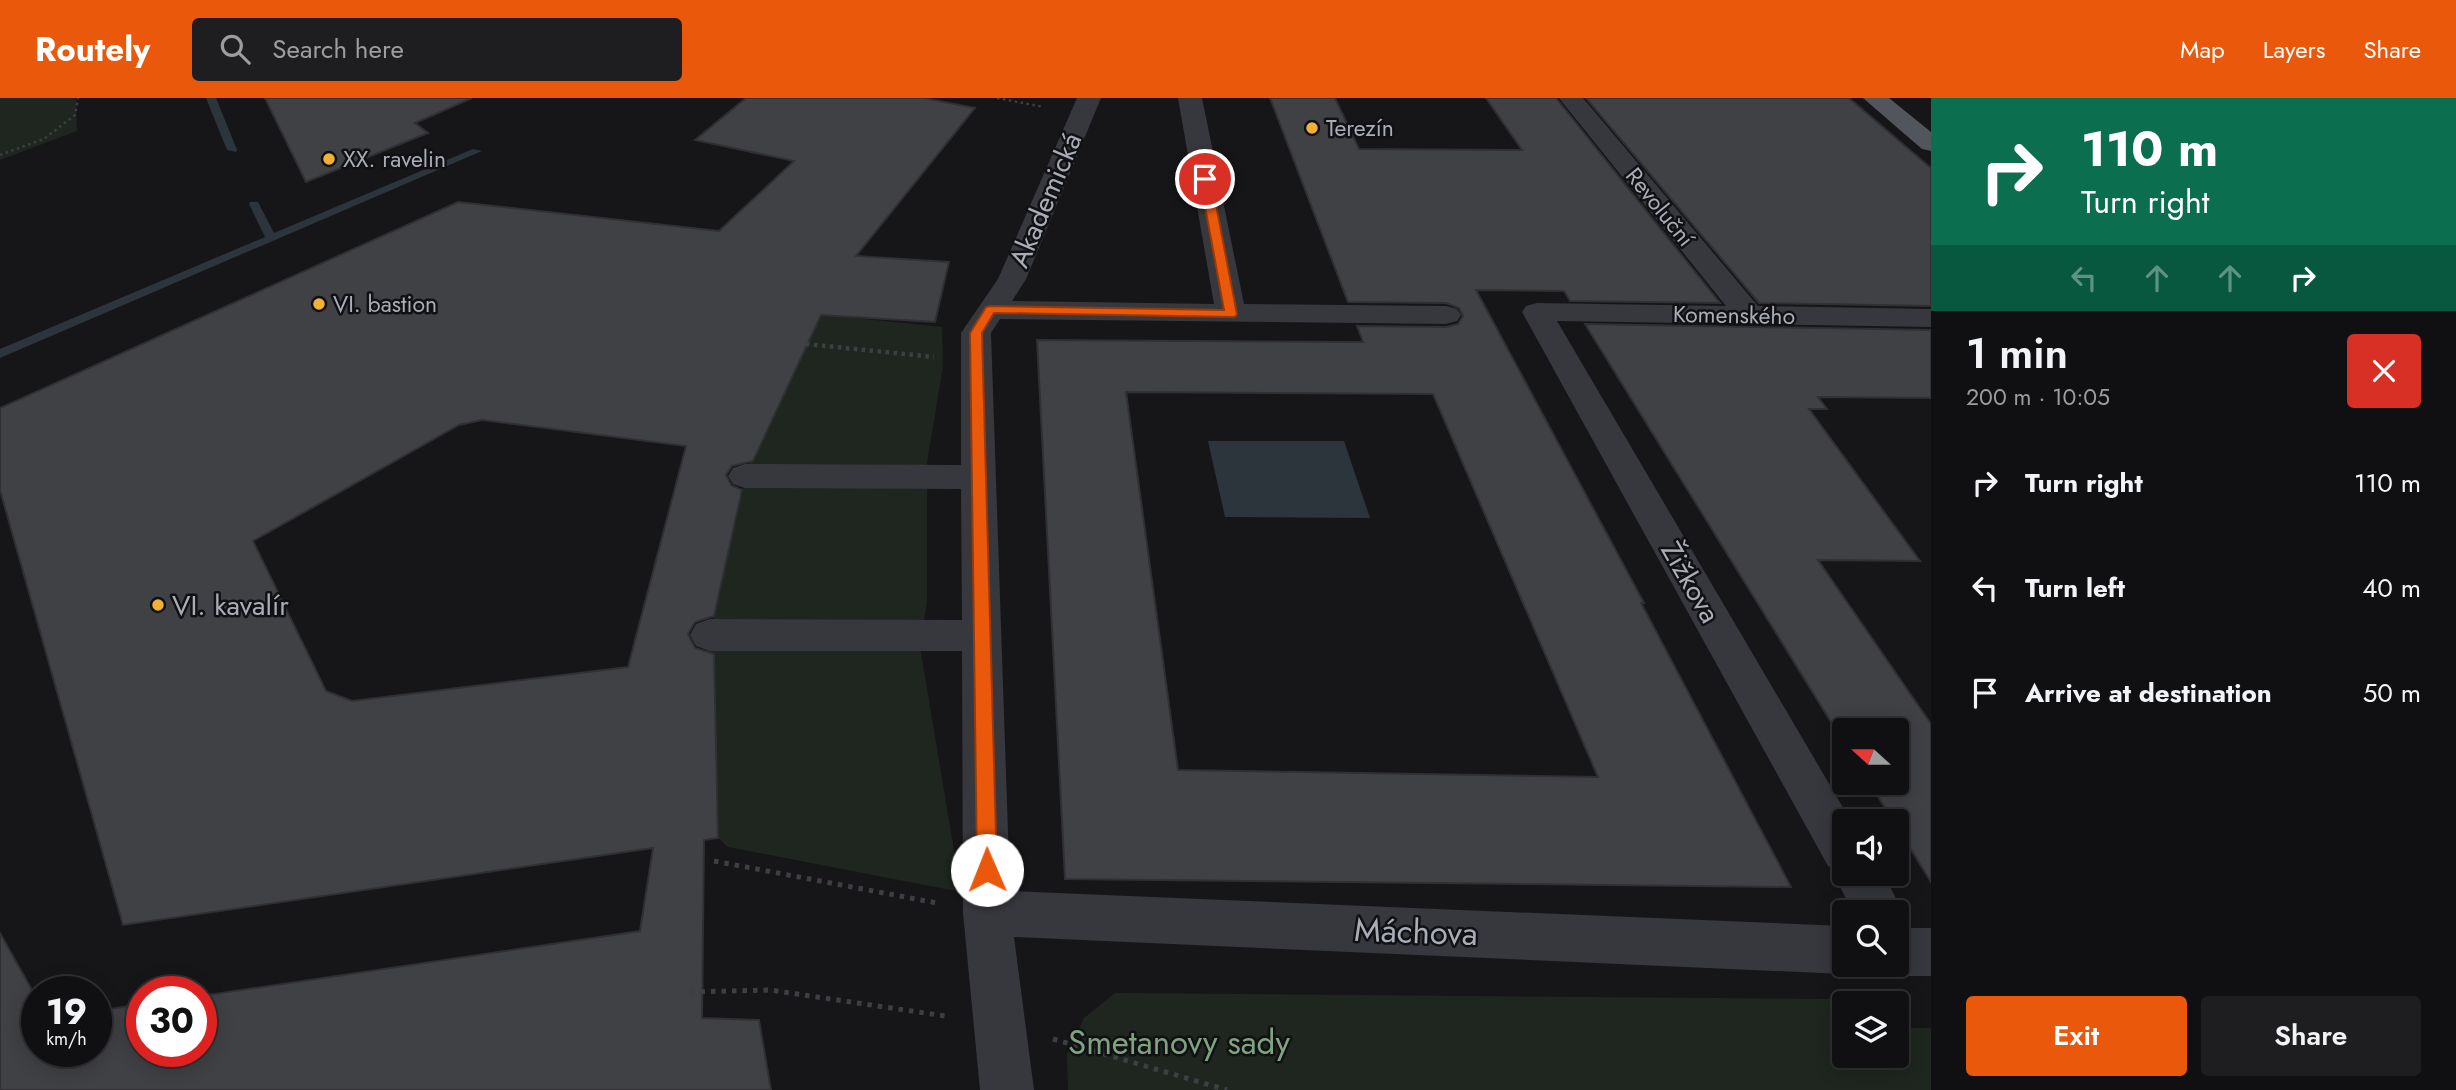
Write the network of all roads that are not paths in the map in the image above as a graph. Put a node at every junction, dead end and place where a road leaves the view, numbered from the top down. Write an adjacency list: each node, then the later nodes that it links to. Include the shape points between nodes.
1 (1117, 98): 5 (street)
2 (1190, 98): 8 (street)
3 (1571, 98): 10 (street, Revoluční)
4 (1875, 98): 6 (main road)
5 (1085, 107): 12 (street, Akademická, via 1012,279)
6 (1931, 144)
7 (1537, 312): 10 (street, Komenského); 17 (street, Žižkova)
8 (1231, 314): 9 (street); 12 (street)
9 (1446, 315)
10 (1749, 315): 11 (street, Komenského)
11 (1931, 318)
12 (981, 335): 14 (street)
13 (745, 476): 14 (street)
14 (979, 477): 16 (street)
15 (710, 635): 16 (street)
16 (982, 636): 18 (street)
17 (1832, 830)
18 (987, 913): 19 (street, Máchova); 20 (street)
19 (1832, 949)
20 (1007, 1090)

